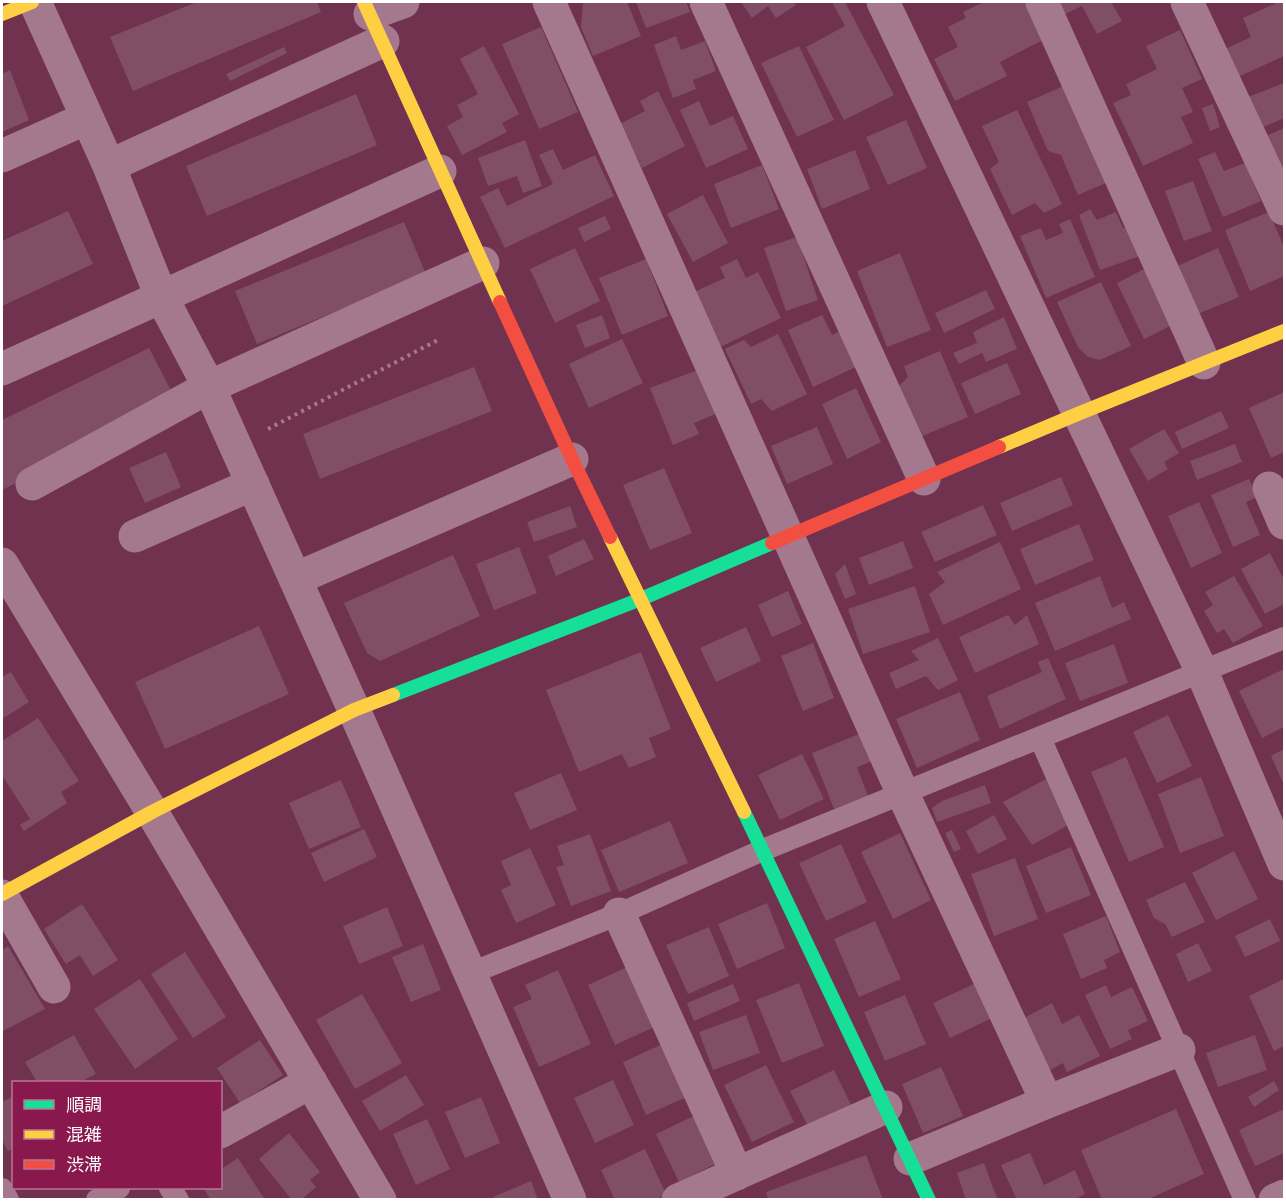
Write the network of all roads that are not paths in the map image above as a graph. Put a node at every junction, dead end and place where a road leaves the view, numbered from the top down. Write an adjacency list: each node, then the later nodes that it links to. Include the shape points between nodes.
1 (33, 2): 8 (street); 10 (street)
2 (403, 2): 9 (street)
3 (549, 2): 29 (street)
4 (706, 2): 23 (street)
5 (883, 2): 21 (street)
6 (1042, 2): 18 (street)
7 (1187, 2): 14 (street)
8 (2, 14)
9 (373, 19): 12 (street); 13 (street)
10 (87, 118): 11 (street); 12 (street)
11 (2, 156)
12 (109, 166): 16 (street)
13 (440, 171): 15 (street); 16 (street)
14 (1284, 209)
15 (483, 262): 20 (street); 22 (street)
16 (161, 296): 19 (street); 20 (street)
17 (1284, 331): 18 (street)
18 (1204, 363): 21 (street)
19 (2, 369)
20 (209, 387): 24 (street); 25 (street)
21 (1080, 413): 23 (street); 34 (street)
22 (572, 459): 31 (street); 32 (street)
23 (924, 479): 29 (street)
24 (32, 484)
25 (252, 484): 28 (street); 31 (street)
26 (1269, 488): 27 (street)
27 (1284, 523)
28 (135, 536)
29 (788, 536): 32 (street); 37 (street)
30 (2, 564): 38 (street)
31 (295, 579): 35 (street)
32 (641, 599): 35 (street); 39 (street)
33 (1284, 638): 34 (lane)
34 (1202, 672): 36 (lane); 40 (street)
35 (354, 710): 38 (street); 43 (street)
36 (1040, 738): 37 (lane); 45 (lane)
37 (903, 794): 39 (lane); 47 (street)
38 (152, 812): 41 (street); 46 (street)
39 (764, 850): 42 (lane); 48 (street)
40 (1284, 864)
41 (2, 895): 44 (street)
42 (619, 914): 43 (lane); 51 (street)
43 (471, 974): 58 (street)
44 (54, 987)
45 (1179, 1050): 47 (street); 61 (lane)
46 (311, 1082): 49 (street); 57 (street)
47 (1047, 1102): 50 (street)
48 (886, 1107): 50 (street); 51 (street)
49 (222, 1131)
50 (910, 1159): 60 (street)
51 (737, 1174): 59 (street)
52 (2, 1189): 55 (lane)
53 (117, 1189): 56 (lane)
54 (1284, 1196): 62 (street)
55 (8, 1200)
56 (97, 1200)
57 (380, 1200)
58 (570, 1200)
59 (678, 1200)
60 (929, 1200)
61 (1245, 1200)
62 (1275, 1200)

